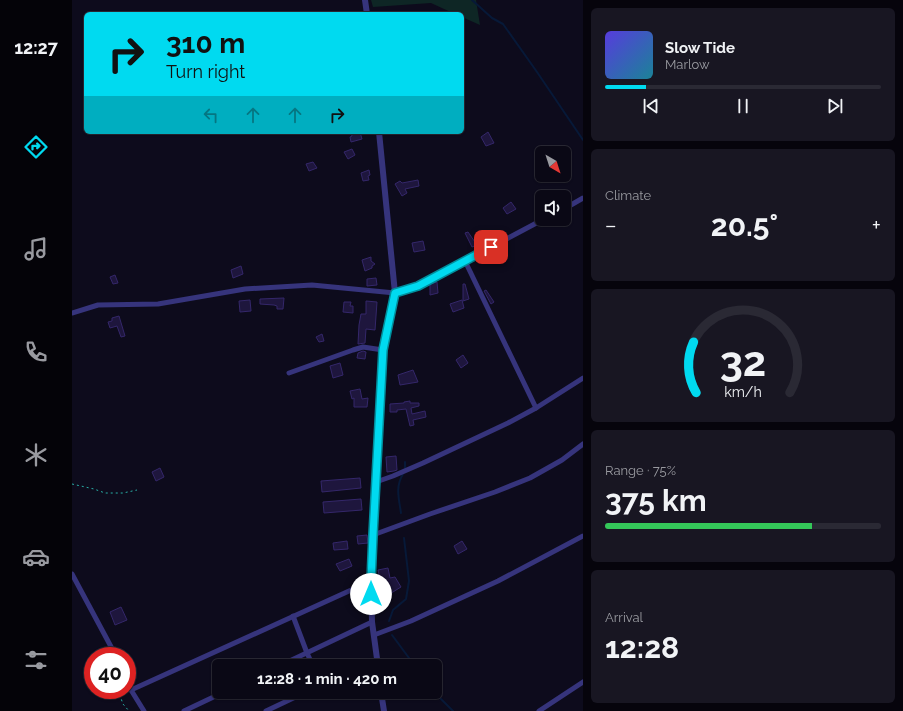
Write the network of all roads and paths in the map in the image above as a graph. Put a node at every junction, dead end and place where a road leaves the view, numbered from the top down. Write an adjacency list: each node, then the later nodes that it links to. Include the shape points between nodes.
1 (365, 0): 2 (street)
2 (367, 12)
3 (379, 134): 8 (street)
4 (583, 198): 5 (street)
5 (571, 204)
6 (535, 224): 7 (street)
7 (465, 261): 8 (street, via 418,286); 13 (street)
8 (395, 293): 9 (street, via 312,285 245,289 158,304 98,305); 10 (street)
9 (72, 313)
10 (383, 350): 11 (street, via 363,347); 15 (street)
11 (289, 373)
12 (583, 378): 13 (street)
13 (536, 408): 15 (street, via 423,463)
14 (583, 444): 18 (street, via 562,460 530,478)
15 (376, 482): 18 (street)
16 (72, 484): 17 (path, via 105,493)
17 (137, 490)
18 (373, 535): 21 (street)
19 (583, 536): 24 (street, via 498,581)
20 (72, 574): 25 (street)
21 (371, 581): 22 (street); 23 (street)
22 (293, 616): 26 (street); 31 (street)
23 (372, 622): 24 (street); 26 (street)
24 (374, 635): 29 (street)
25 (111, 647)
26 (307, 653): 27 (street); 28 (street)
27 (294, 659)
28 (310, 659)
29 (377, 659)
30 (583, 682): 42 (street)
31 (136, 688)
32 (136, 698): 38 (street)
33 (212, 698): 39 (street)
34 (121, 699): 37 (path)
35 (291, 699): 40 (street)
36 (382, 699): 41 (street)
37 (129, 711)
38 (144, 711)
39 (184, 711)
40 (266, 711)
41 (384, 711)
42 (539, 711)

